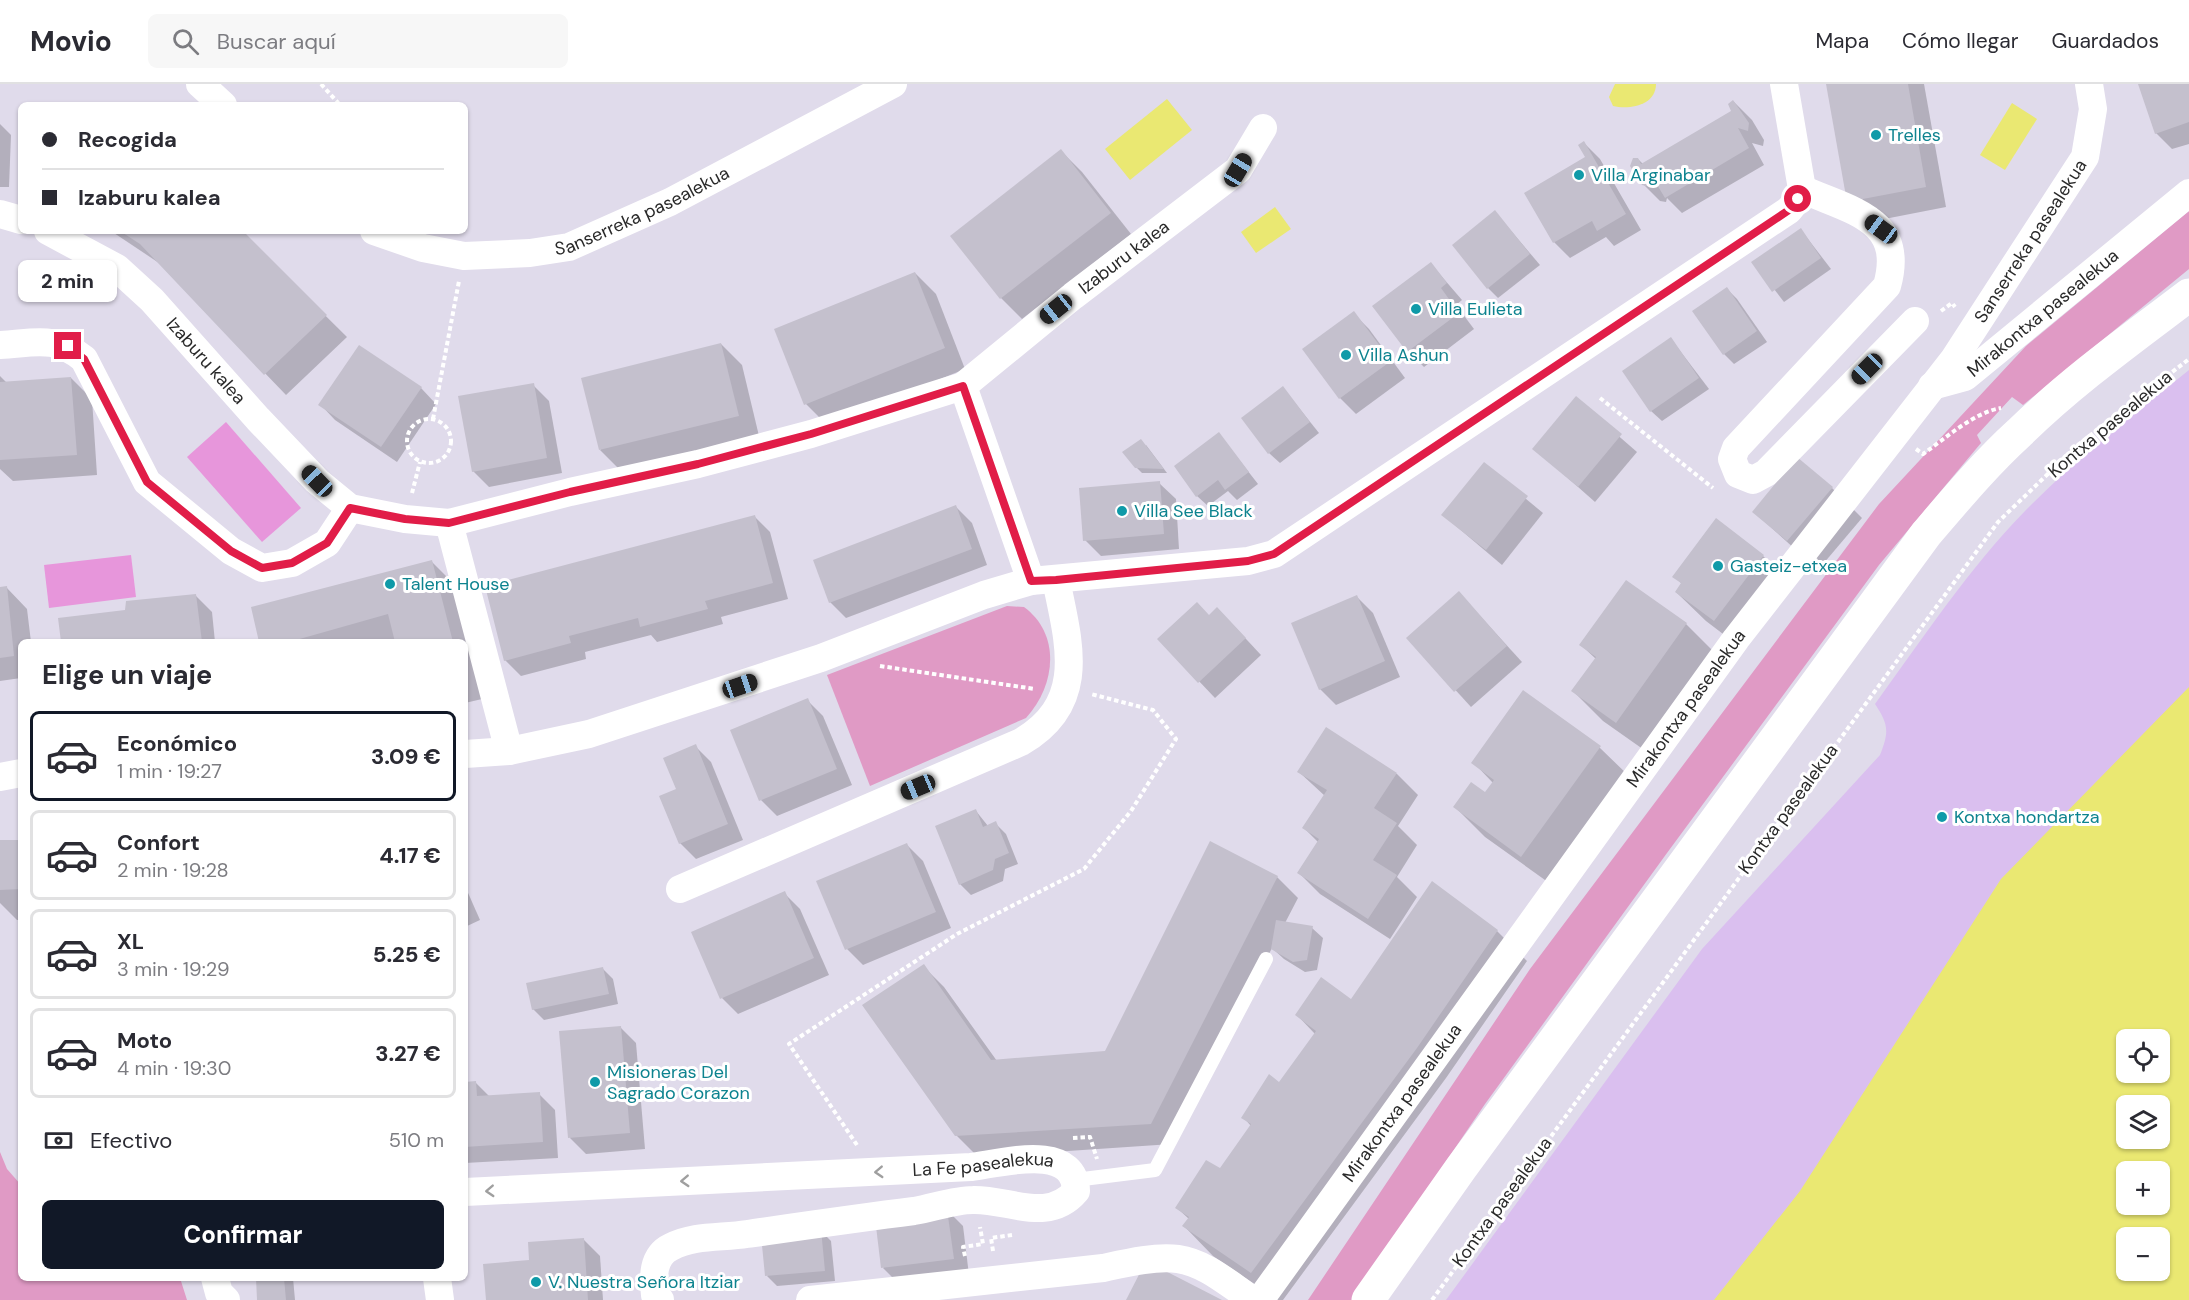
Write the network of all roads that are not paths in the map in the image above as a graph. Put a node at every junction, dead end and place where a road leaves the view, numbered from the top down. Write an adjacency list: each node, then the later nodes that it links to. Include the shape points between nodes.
1 (200, 84): 5 (street)
2 (893, 84): 12 (street, Sanserreka pasealekua, via 670,202 569,247 530,254 464,256)
3 (1784, 84): 7 (street)
4 (2089, 84): 17 (street, Sanserreka pasealekua, via 2093,109 2085,157)
5 (220, 102)
6 (1263, 128): 16 (street, Izaburu kalea, via 1238,170)
7 (1802, 189): 14 (street, via 1860,214 1881,229 1893,264 1887,285 1736,448 1732,459 1738,474 1753,480 1766,473); 20 (street, via 1789,210 1274,554 1248,561)
8 (2189, 193): 17 (street, Mirakontxa pasealekua, via 1965,377)
9 (0, 214): 10 (street)
10 (18, 219)
11 (54, 234): 18 (street, Izaburu kalea, via 117,268 152,300 272,435)
12 (383, 234)
13 (2189, 295): 37 (main road, via 2019,432 1926,534)
14 (1915, 321)
15 (0, 345): 18 (street, via 50,342 68,346 84,359 147,482 231,551 262,568 292,563 327,543)
16 (963, 386): 19 (street, Izaburu kalea, via 811,434); 20 (street)
17 (1932, 386): 36 (street, Mirakontxa pasealekua, via 1736,639)
18 (350, 508): 19 (street, Izaburu kalea)
19 (449, 523): 21 (street)
20 (1043, 581): 21 (street, via 984,595 821,658 700,699 589,734); 25 (street, via 1068,650 1068,679 1056,712 1043,729 1021,742)
21 (509, 751): 22 (street)
22 (468, 754)
23 (18, 774): 24 (street)
24 (0, 777)
25 (680, 889)
26 (1266, 959): 27 (lane, via 1155,1170)
27 (1076, 1180): 28 (street, La Fe pasealekua, one-way to 28, via 1057,1161 1032,1159 971,1167); 33 (street, La Fe pasealekua, via 1076,1191 1055,1207 972,1200 696,1238 669,1248 656,1263 655,1295)
28 (468, 1192)
29 (216, 1281): 31 (street)
30 (438, 1281): 32 (street)
31 (225, 1300)
32 (440, 1300)
33 (660, 1300)
34 (810, 1300): 35 (street, via 991,1269 1178,1259 1207,1269)
35 (1252, 1300)
36 (1260, 1300)
37 (1368, 1300)

